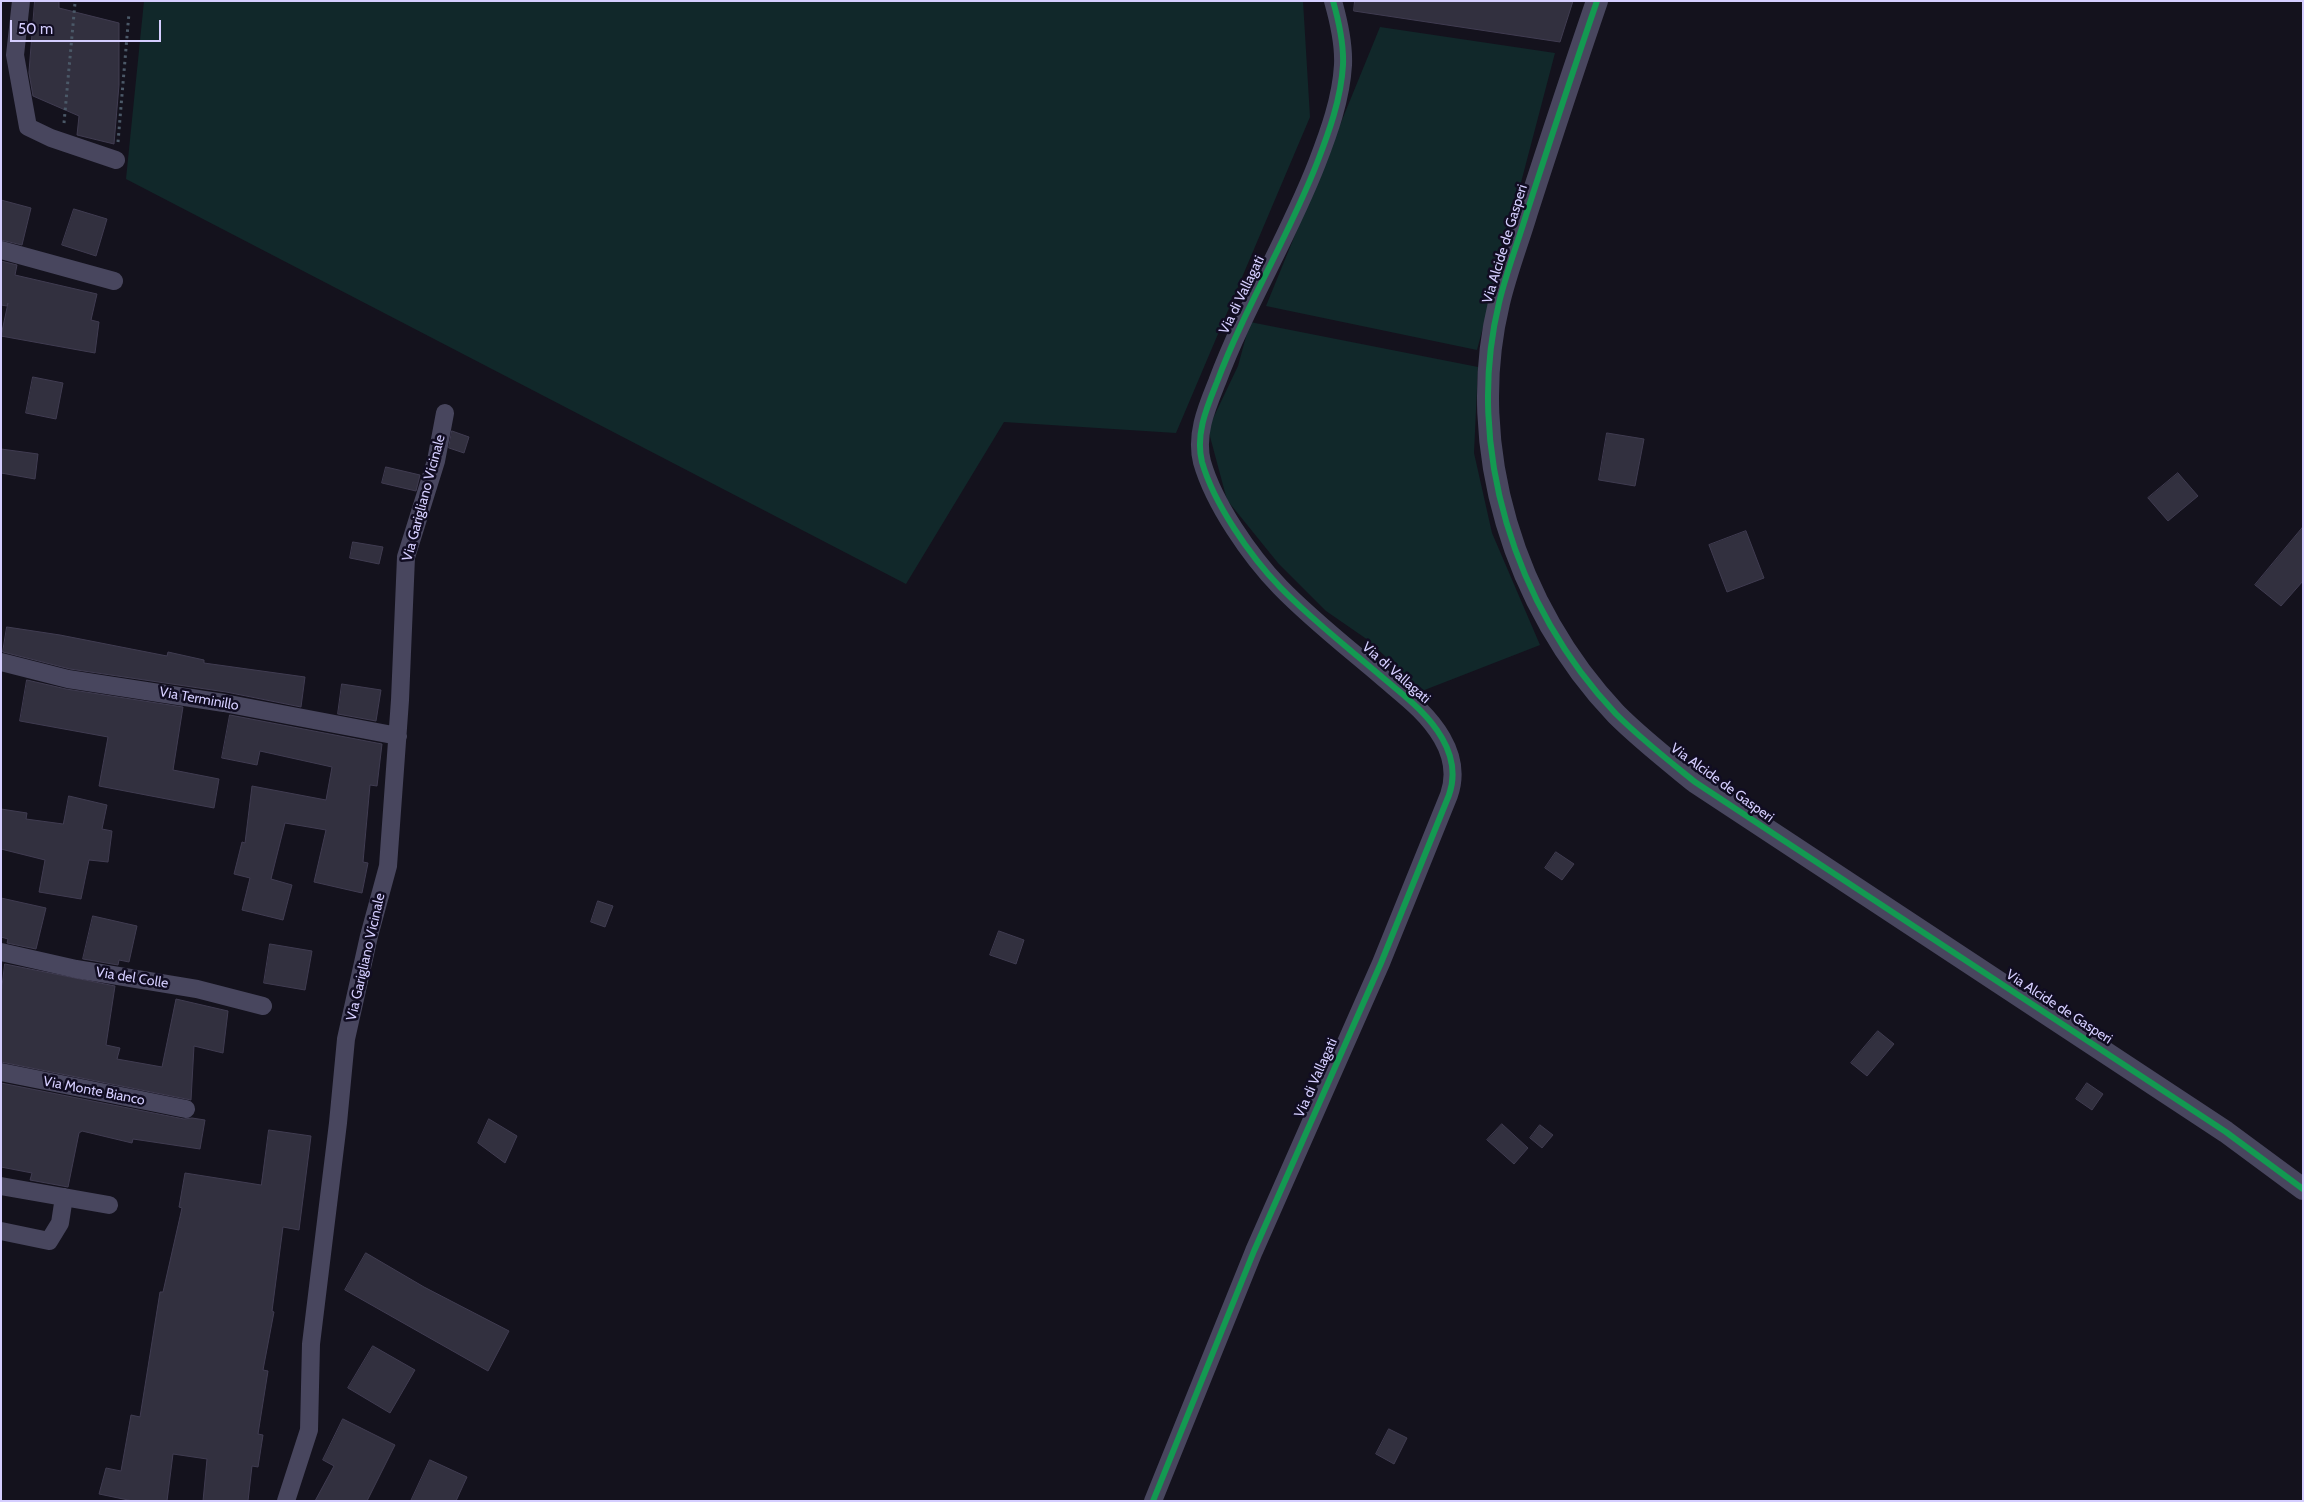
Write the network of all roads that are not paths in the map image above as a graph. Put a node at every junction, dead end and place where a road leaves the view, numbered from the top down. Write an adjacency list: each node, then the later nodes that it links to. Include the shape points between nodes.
1 (21, 1): 4 (street, via 15,55 28,127)
2 (1333, 1): 20 (street, Via di Vallagati, via 1342,40 1343,64 1331,125 1300,207 1228,353 1202,423 1201,460 1216,496 1263,568 1302,608 1432,723 1449,753 1453,782 1380,963 1254,1252)
3 (1597, 1): 15 (street, Via Alcide de Gasperi, via 1499,304 1489,378 1488,422 1498,492 1526,575 1552,628 1616,713 1695,782 2226,1132)
4 (116, 160)
5 (1, 250): 6 (street)
6 (114, 281)
7 (445, 413): 9 (street, Via Garigliano Vicinale, via 436,461 406,557)
8 (1, 662): 9 (street, Via Terminillo, via 68,679 224,703)
9 (398, 736): 19 (street, Via Garigliano Vicinale, via 388,866 346,1040 310,1344 309,1430)
10 (1, 952): 11 (street, Via del Colle, via 76,969 198,989)
11 (263, 1006)
12 (1, 1072): 13 (street, Via Monte Bianco)
13 (186, 1109)
14 (1, 1186): 16 (street)
15 (2303, 1189)
16 (64, 1197): 17 (street); 18 (street, via 60,1224 49,1241)
17 (108, 1205)
18 (1, 1231)
19 (286, 1501)
20 (1153, 1501)

